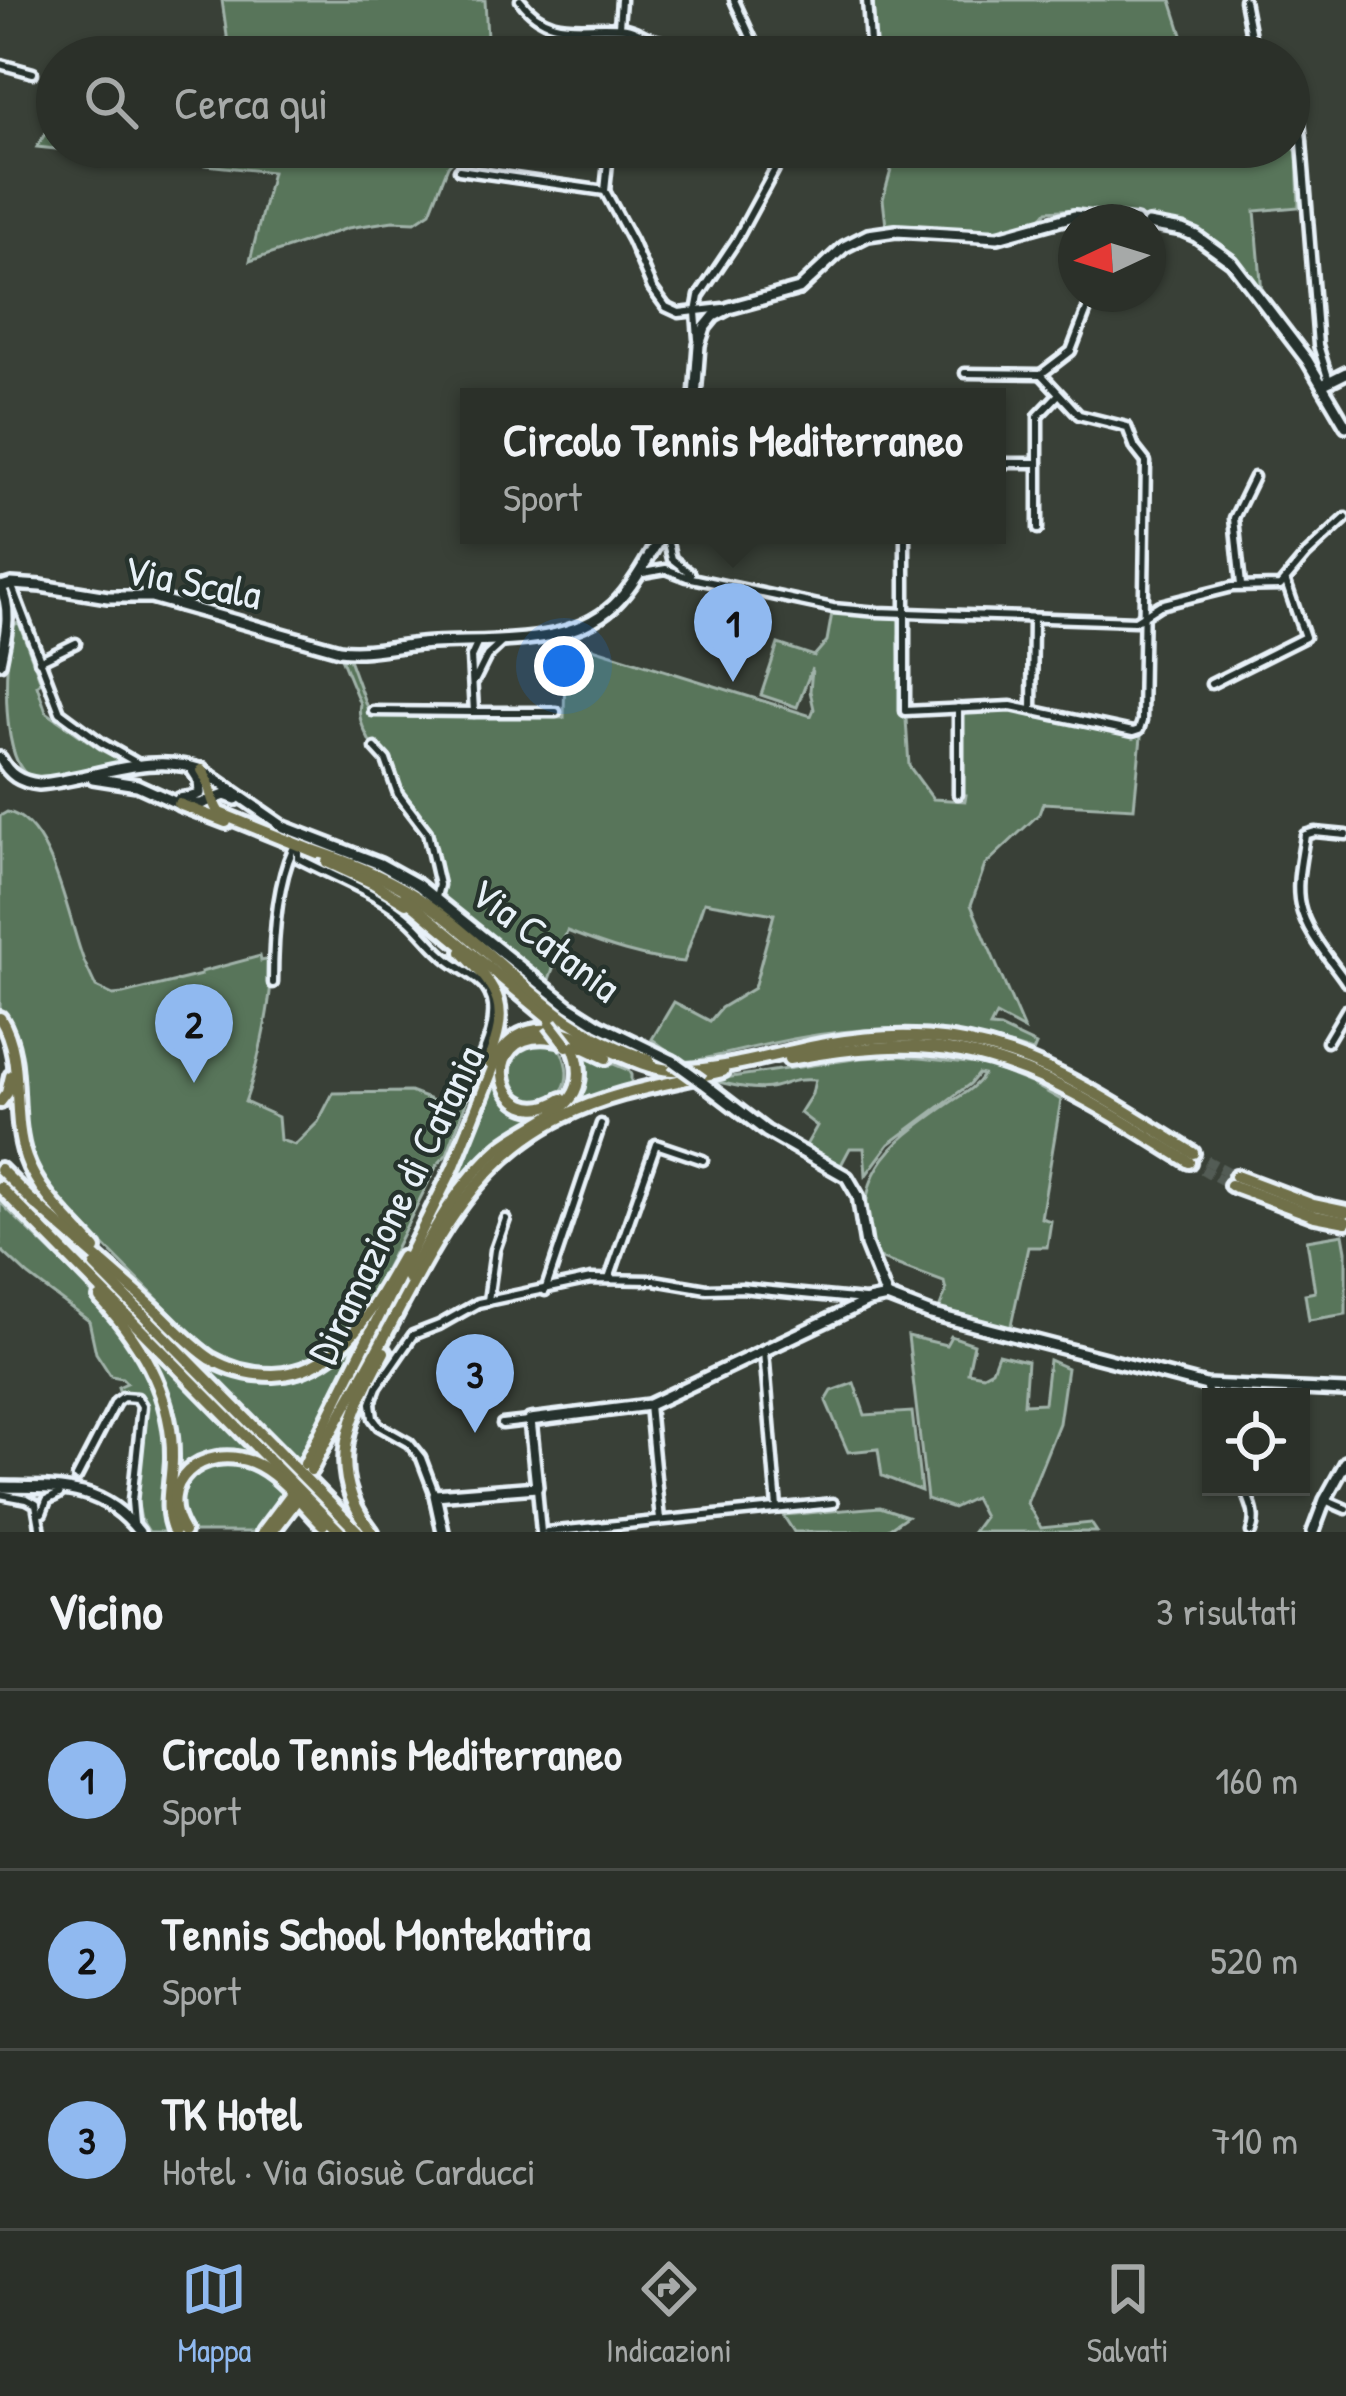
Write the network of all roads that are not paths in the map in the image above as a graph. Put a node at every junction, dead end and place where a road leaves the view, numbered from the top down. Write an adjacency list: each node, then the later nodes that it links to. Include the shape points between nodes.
1 (520, 0): 6 (street, via 550,26)
2 (621, 0): 6 (street)
3 (734, 0): 8 (street)
4 (867, 0): 9 (street)
5 (1244, 0): 10 (street)
6 (619, 28): 7 (street)
7 (647, 36)
8 (750, 36)
9 (870, 36)
10 (1251, 36)
11 (0, 64): 12 (street)
12 (33, 73)
13 (607, 168): 17 (street)
14 (776, 168): 20 (street)
15 (1304, 168): 28 (street)
16 (459, 170): 17 (street)
17 (604, 191): 21 (street, via 659,300 679,314)
18 (1058, 220): 23 (main road, via 998,237 868,235 799,289)
19 (1166, 227): 28 (main road, via 1221,251)
20 (699, 296): 21 (street); 23 (street)
21 (696, 312): 23 (street); 24 (street)
22 (1086, 312): 27 (street, via 1071,351)
23 (708, 315): 24 (main road)
24 (699, 345): 29 (main road)
25 (965, 373): 27 (street)
26 (1346, 373): 28 (main road)
27 (1041, 374): 30 (street)
28 (1326, 383): 31 (main road)
29 (696, 388)
30 (1058, 394): 33 (street, via 1038,416); 49 (street, via 1079,415 1126,428 1146,462)
31 (1346, 426)
32 (1006, 463): 33 (street)
33 (1038, 463): 36 (street)
34 (1254, 477): 46 (street, via 1234,518)
35 (1346, 518): 45 (street)
36 (1038, 530)
37 (657, 544): 40 (main road, Via Scala)
38 (666, 544): 41 (street)
39 (905, 544): 48 (street)
40 (651, 553): 41 (street); 42 (street); 43 (main road, Via Scala)
41 (672, 559): 44 (street)
42 (666, 568): 43 (street); 44 (street)
43 (636, 575): 52 (main road, Via Scala, via 603,614 533,640)
44 (700, 578): 48 (street, via 832,608)
45 (1286, 582): 46 (street); 60 (street, via 1304,637)
46 (1240, 585): 49 (street, via 1160,605)
47 (4, 586): 53 (main road, Via Scala, via 151,597 339,650); 56 (street); 58 (main road)
48 (905, 614): 50 (street); 61 (street, via 905,711)
49 (1143, 618): 50 (street); 62 (street, via 1139,730)
50 (1033, 619): 62 (street)
51 (479, 641): 52 (main road, Via Scala); 53 (main road, Via Scala); 55 (street); 57 (street)
52 (505, 641): 57 (street)
53 (452, 642): 55 (street)
54 (76, 644): 56 (street)
55 (471, 657): 59 (street)
56 (39, 661): 68 (street, via 64,718)
57 (484, 661): 59 (street)
58 (0, 663)
59 (474, 684): 64 (street)
60 (1211, 684)
61 (958, 709): 62 (street); 71 (street)
62 (1032, 710)
63 (373, 711): 64 (street)
64 (474, 712): 65 (street)
65 (556, 712)
66 (376, 748): 78 (street, via 427,832)
67 (0, 758): 70 (main road, via 26,782)
68 (141, 765): 69 (main road); 70 (main road)
69 (192, 767): 72 (main road, via 200,793); 72 (main road, via 158,767 152,777); 73 (highway, via 210,784); 74 (main road, Via Catania)
70 (69, 779): 72 (main road, via 120,780)
71 (958, 794)
72 (170, 800): 73 (main road); 76 (highway)
73 (212, 800): 74 (main road, via 230,795); 77 (highway, via 226,816)
74 (267, 817): 78 (main road, Via Catania)
75 (1346, 835): 80 (street, via 1305,836 1300,875 1300,906)
76 (296, 850): 79 (highway, via 385,889); 81 (street, via 281,881); 89 (street, Via Catania, via 410,921 488,989 491,1026)
77 (313, 850): 84 (highway, via 403,896); 86 (highway, via 425,902 566,1018 646,1059 683,1066)
78 (436, 897): 108 (main road, Via Catania, bridge, via 569,1006 673,1061 766,1131 847,1177)
79 (447, 936): 84 (highway); 103 (highway, via 492,984 499,1029)
80 (1346, 982)
81 (274, 983)
82 (1346, 1010): 85 (street)
83 (0, 1022): 90 (highway, via 11,1072); 106 (highway, via 14,1055 26,1159)
84 (554, 1025): 87 (highway, bridge)
85 (1327, 1042)
86 (824, 1044): 88 (highway, Diramazione di Catania, via 914,1036 1004,1051 1061,1074 1191,1158 1057,1084 965,1052 878,1047); 97 (highway, Diramazione di Catania, via 671,1070 559,1030 520,1035 497,1058)
87 (570, 1045): 88 (highway, via 574,1073 564,1097 532,1107 511,1096 501,1074 507,1054 543,1037 569,1042 651,1074); 116 (highway, via 579,1075 572,1096 500,1148 460,1190)
88 (722, 1071): 95 (highway, Diramazione di Catania, via 564,1115)
89 (465, 1093)
90 (0, 1102)
91 (601, 1124): 107 (street)
92 (703, 1160): 104 (street, via 656,1144)
93 (0, 1169): 106 (highway)
94 (0, 1187): 100 (highway)
95 (471, 1189): 116 (highway, Diramazione di Catania); 140 (highway, via 351,1421 348,1489)
96 (0, 1196): 100 (highway)
97 (438, 1198): 103 (highway); 105 (highway, Diramazione di Catania)
98 (1346, 1212): 101 (highway, via 1233,1180)
99 (506, 1219): 109 (street)
100 (34, 1222): 102 (highway)
101 (1346, 1222)
102 (48, 1236): 106 (highway); 133 (highway, via 133,1337 155,1377 170,1433)
103 (414, 1236): 105 (highway); 106 (highway, via 352,1336 325,1359 289,1373 230,1369)
104 (609, 1279): 107 (street); 110 (street)
105 (398, 1280): 116 (highway, Diramazione di Catania, via 308,1467)
106 (114, 1287): 138 (highway); 139 (highway)
107 (545, 1291): 109 (street)
108 (886, 1297): 110 (main road); 112 (main road)
109 (488, 1301): 124 (street, via 413,1335 371,1403 379,1426 421,1458)
110 (868, 1301): 111 (main road)
111 (764, 1352): 115 (main road); 128 (street)
112 (1206, 1385): 113 (street); 114 (main road)
113 (1207, 1388)
114 (1344, 1392)
115 (649, 1405): 117 (main road); 130 (street)
116 (336, 1420)
117 (530, 1420): 118 (street); 121 (main road)
118 (502, 1424)
119 (1346, 1462): 126 (main road)
120 (77, 1477): 132 (street, via 116,1402 137,1398)
121 (537, 1487): 124 (main road); 142 (street)
122 (0, 1491): 123 (main road); 131 (street, via 31,1501); 132 (main road, via 98,1496)
123 (59, 1494): 131 (street, via 44,1504); 132 (main road, via 96,1501)
124 (435, 1495): 141 (main road)
125 (1248, 1496): 143 (street)
126 (1325, 1500): 129 (street); 144 (main road)
127 (833, 1503): 128 (street)
128 (777, 1508): 130 (street)
129 (1346, 1509)
130 (660, 1520): 142 (street)
131 (41, 1528)
132 (136, 1529)
133 (174, 1532)
134 (184, 1532): 137 (highway, via 175,1511 180,1482 194,1466 221,1457 269,1472)
135 (262, 1532): 136 (highway, via 292,1499)
136 (272, 1532)
137 (331, 1532)
138 (340, 1532)
139 (358, 1532)
140 (372, 1532)
141 (443, 1532)
142 (544, 1532)
143 (1251, 1532)
144 (1313, 1532)

